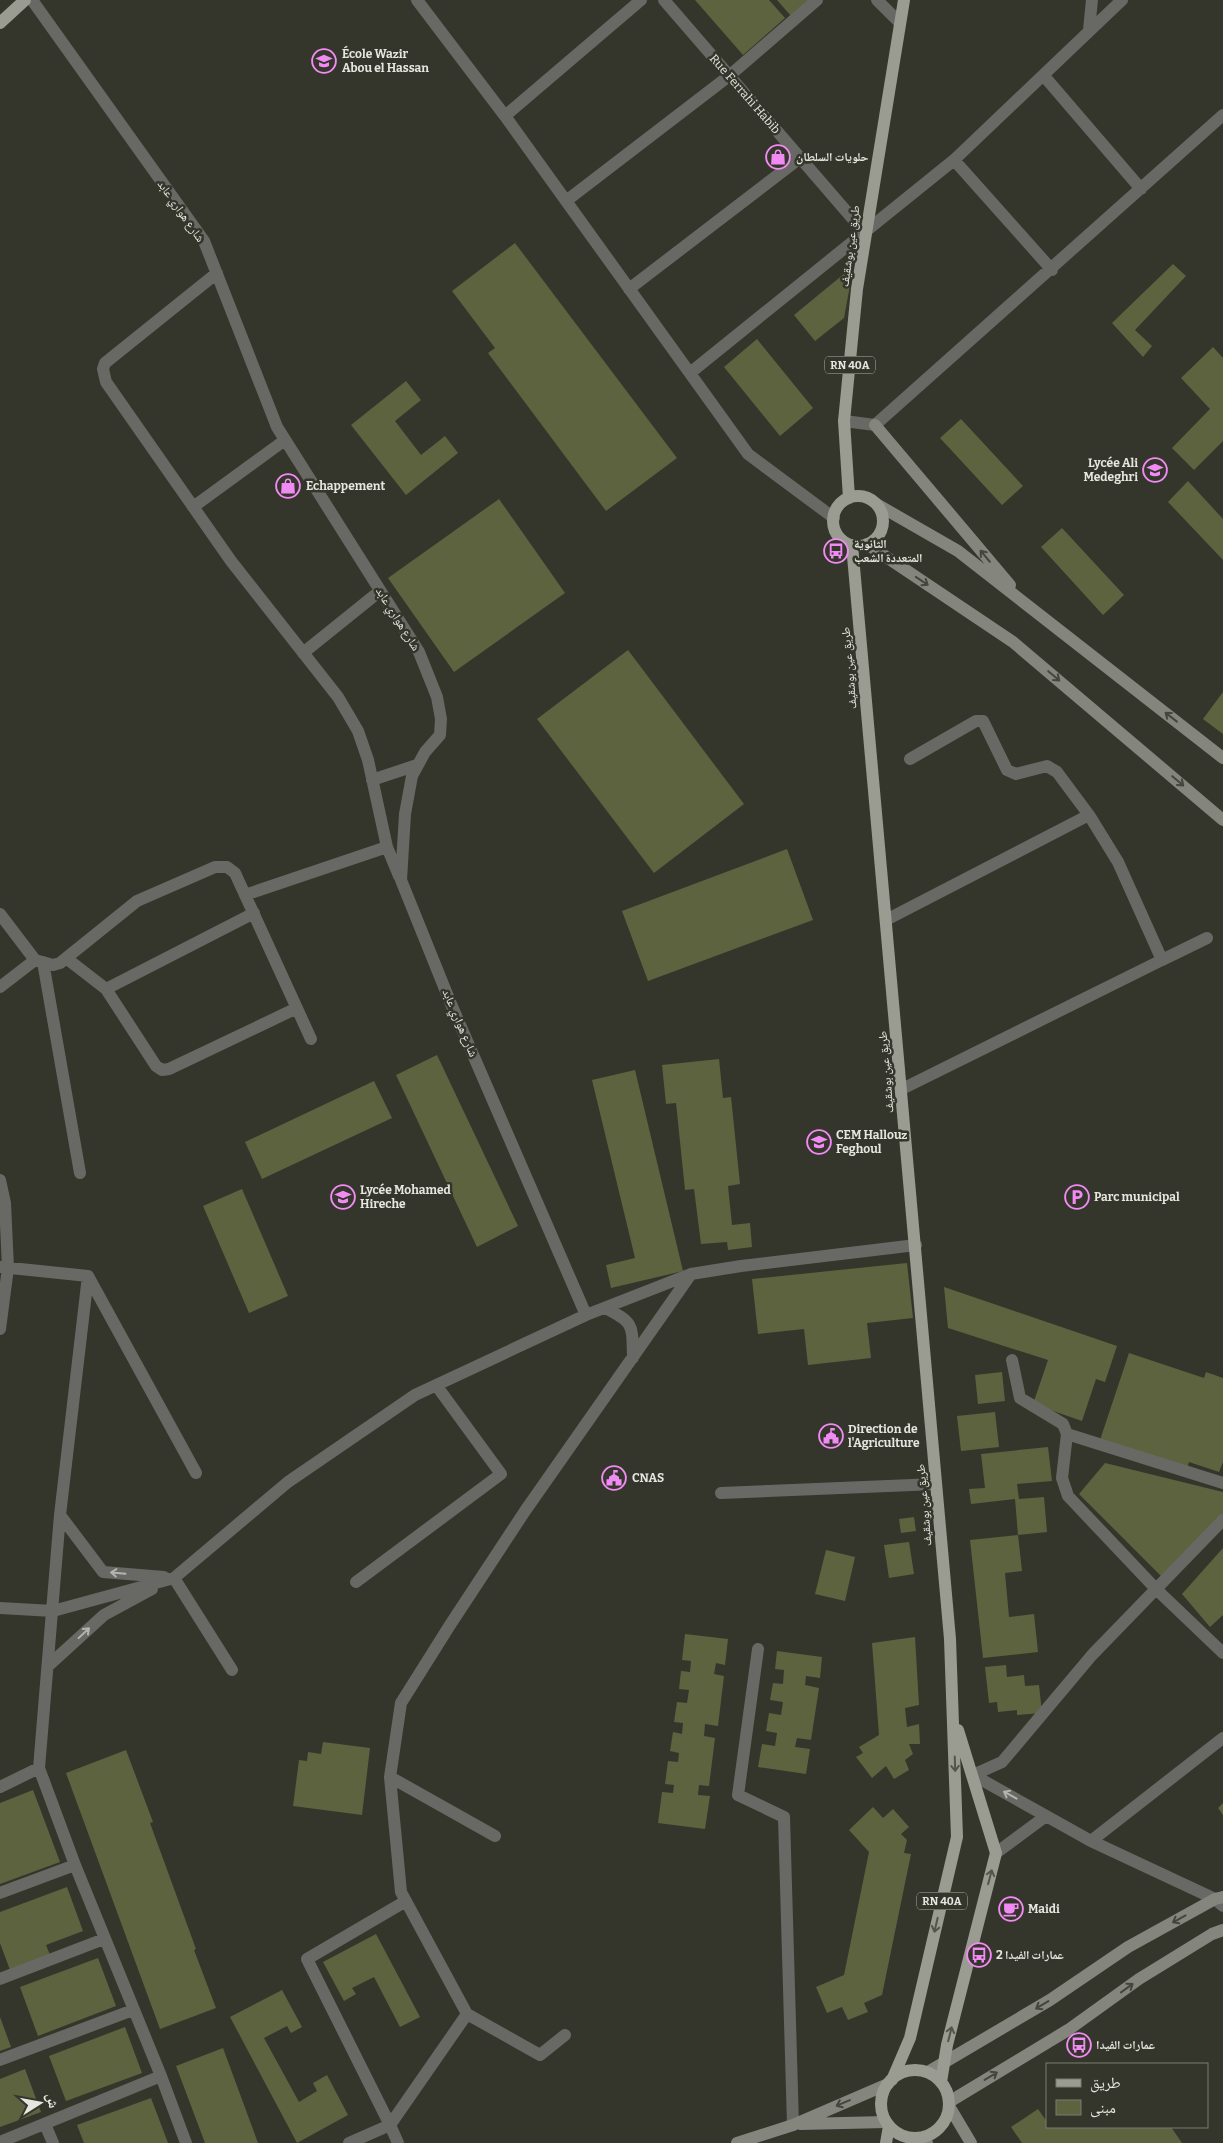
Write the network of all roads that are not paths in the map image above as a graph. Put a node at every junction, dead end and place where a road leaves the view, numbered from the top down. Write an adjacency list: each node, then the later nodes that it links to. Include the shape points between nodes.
1 (25, 0): 11 (main road)
2 (32, 0): 24 (street, شارع هواري عابد, via 204,241)
3 (417, 0): 17 (street)
4 (641, 0): 17 (street)
5 (664, 0): 14 (street, Rue Ferrahi Habib)
6 (817, 0): 14 (street)
7 (877, 0): 12 (street)
8 (904, 0): 12 (main road, طريق عين بوشقيف / RN 40A)
9 (1092, 0): 13 (street)
10 (1122, 0): 13 (street)
11 (0, 23)
12 (900, 23): 22 (main road, طريق عين بوشقيف / RN 40A)
13 (1089, 30): 15 (street)
14 (729, 76): 18 (street, Rue Ferrahi Habib); 21 (street)
15 (1044, 76): 19 (street); 20 (street)
16 (1223, 115): 20 (street)
17 (505, 116): 21 (street)
18 (800, 158): 22 (street, Rue Ferrahi Habib); 25 (street)
19 (954, 160): 22 (street); 23 (street)
20 (1141, 189): 23 (street)
21 (566, 200): 25 (street)
22 (865, 233): 26 (street); 27 (main road, طريق عين بوشقيف / RN 40A)
23 (1052, 270): 28 (street)
24 (217, 274): 29 (street, شارع هواري عابد); 32 (street, via 105,363 103,369 106,382)
25 (630, 289): 26 (street)
26 (690, 372): 33 (street, via 748,454)
27 (844, 421): 28 (street); 30 (main road, طريق عين بوشقيف / RN 40A)
28 (876, 425): 37 (street, one-way to 28)
29 (285, 440): 32 (street); 36 (street, شارع هواري عابد)
30 (849, 498): 31 (main road, via 858,496); 33 (main road, via 842,502)
31 (878, 505): 34 (main road, via 883,525 880,533); 37 (street, via 958,551)
32 (193, 507): 38 (street)
33 (834, 518): 35 (main road, via 837,534)
34 (867, 544): 35 (main road); 44 (street, one-way to 44, via 1013,642)
35 (852, 545): 50 (main road, طريق عين بوشقيف / RN 40A)
36 (380, 590): 38 (street); 41 (street, شارع هواري عابد, via 419,652 437,698 440,735)
37 (1028, 606): 39 (street, one-way to 37)
38 (303, 653): 42 (street, via 338,697 358,731)
39 (1223, 758)
40 (910, 759): 43 (street, via 976,721 983,721 1007,770 1016,774 1047,766 1057,772)
41 (417, 765): 42 (street); 46 (street, شارع هواري عابد, via 405,814)
42 (372, 780): 45 (street)
43 (1089, 815): 50 (street); 53 (street, via 1118,862)
44 (1223, 820)
45 (387, 847): 46 (street); 47 (street)
46 (401, 880): 67 (street, شارع هواري عابد)
47 (245, 895): 48 (street); 52 (street, via 236,873 227,867 215,867 137,901)
48 (254, 913): 56 (street); 57 (street)
49 (0, 914): 54 (street)
50 (886, 920): 59 (main road, طريق عين بوشقيف / RN 40A)
51 (1208, 938): 53 (street)
52 (66, 958): 54 (street, via 54,965); 56 (street)
53 (1162, 960): 59 (street)
54 (39, 961): 55 (street); 60 (street)
55 (0, 987)
56 (106, 989): 57 (street, via 156,1066 162,1070)
57 (297, 1008): 58 (street)
58 (311, 1039)
59 (902, 1089): 62 (main road, طريق عين بوشقيف / RN 40A)
60 (80, 1173)
61 (0, 1180): 63 (street, via 5,1203)
62 (916, 1245): 64 (street); 74 (main road, طريق عين بوشقيف / RN 40A)
63 (4, 1267): 65 (street); 68 (street)
64 (691, 1274): 66 (street); 69 (street)
65 (88, 1276): 73 (street); 77 (street)
66 (605, 1308): 67 (street); 69 (street, via 626,1319 632,1332)
67 (586, 1316): 71 (street)
68 (0, 1329)
69 (633, 1358): 92 (street, via 525,1510 401,1703)
70 (1012, 1360): 72 (street, via 1020,1398 1063,1424)
71 (436, 1385): 79 (street, via 415,1395 288,1482); 80 (street, via 501,1474)
72 (1067, 1434): 75 (street); 81 (street, via 1062,1478 1068,1496)
73 (196, 1472)
74 (936, 1484): 76 (street); 88 (main road, طريق عين بوشقيف / RN 40A)
75 (1223, 1484)
76 (721, 1492)
77 (60, 1515): 79 (street, one-way to 77, via 103,1572); 83 (street)
78 (1223, 1520): 81 (street)
79 (174, 1578): 83 (street); 86 (street, one-way to 79, via 104,1615); 87 (street)
80 (356, 1582)
81 (1156, 1589): 85 (street); 91 (street, via 1092,1655 1002,1762)
82 (0, 1608): 83 (street)
83 (53, 1611): 86 (street)
84 (758, 1649): 118 (street, via 738,1795 784,1817)
85 (1223, 1653)
86 (48, 1666): 90 (street)
87 (232, 1670)
88 (954, 1716): 91 (main road, RN 40A); 112 (main road, RN 40A, one-way to 112, via 957,1837 910,2038)
89 (1223, 1738): 96 (street)
90 (39, 1768): 93 (street); 98 (street)
91 (973, 1775): 94 (street, one-way to 91); 97 (main road, RN 40A)
92 (390, 1777): 95 (street); 100 (street, via 401,1892)
93 (0, 1787)
94 (1046, 1816): 96 (street); 97 (street)
95 (495, 1836)
96 (1091, 1842): 101 (street)
97 (996, 1853): 109 (main road, RN 40A, one-way to 97)
98 (75, 1866): 99 (street); 103 (street)
99 (0, 1893)
100 (406, 1901): 106 (street); 117 (street, via 307,1959)
101 (1220, 1901): 109 (street, one-way to 109, via 1128,1947 1050,2000)
102 (1223, 1930): 114 (street, one-way to 102, via 1068,2030 1140,1978)
103 (104, 1939): 104 (street); 105 (street)
104 (0, 1979)
105 (133, 2010): 108 (street); 111 (street)
106 (467, 2014): 107 (street, via 540,2055); 117 (street)
107 (565, 2035)
108 (0, 2060)
109 (942, 2065): 110 (street); 113 (main road, RN 40A)
110 (928, 2072): 112 (main road, via 909,2070); 113 (main road)
111 (161, 2076): 115 (street); 122 (street)
112 (890, 2082): 116 (main road, via 884,2091 882,2107); 118 (street, one-way to 118)
113 (941, 2082): 114 (main road, via 947,2091)
114 (949, 2104): 119 (main road, via 941,2127); 127 (street)
115 (45, 2124): 120 (street); 121 (street)
116 (888, 2124): 118 (street); 119 (main road, via 903,2136); 126 (main road)
117 (390, 2125): 123 (street); 124 (street)
118 (793, 2125): 125 (street)
119 (923, 2140)
120 (0, 2142)
121 (53, 2143)
122 (186, 2143)
123 (349, 2143)
124 (398, 2143)
125 (737, 2143)
126 (886, 2143)
127 (971, 2143)

